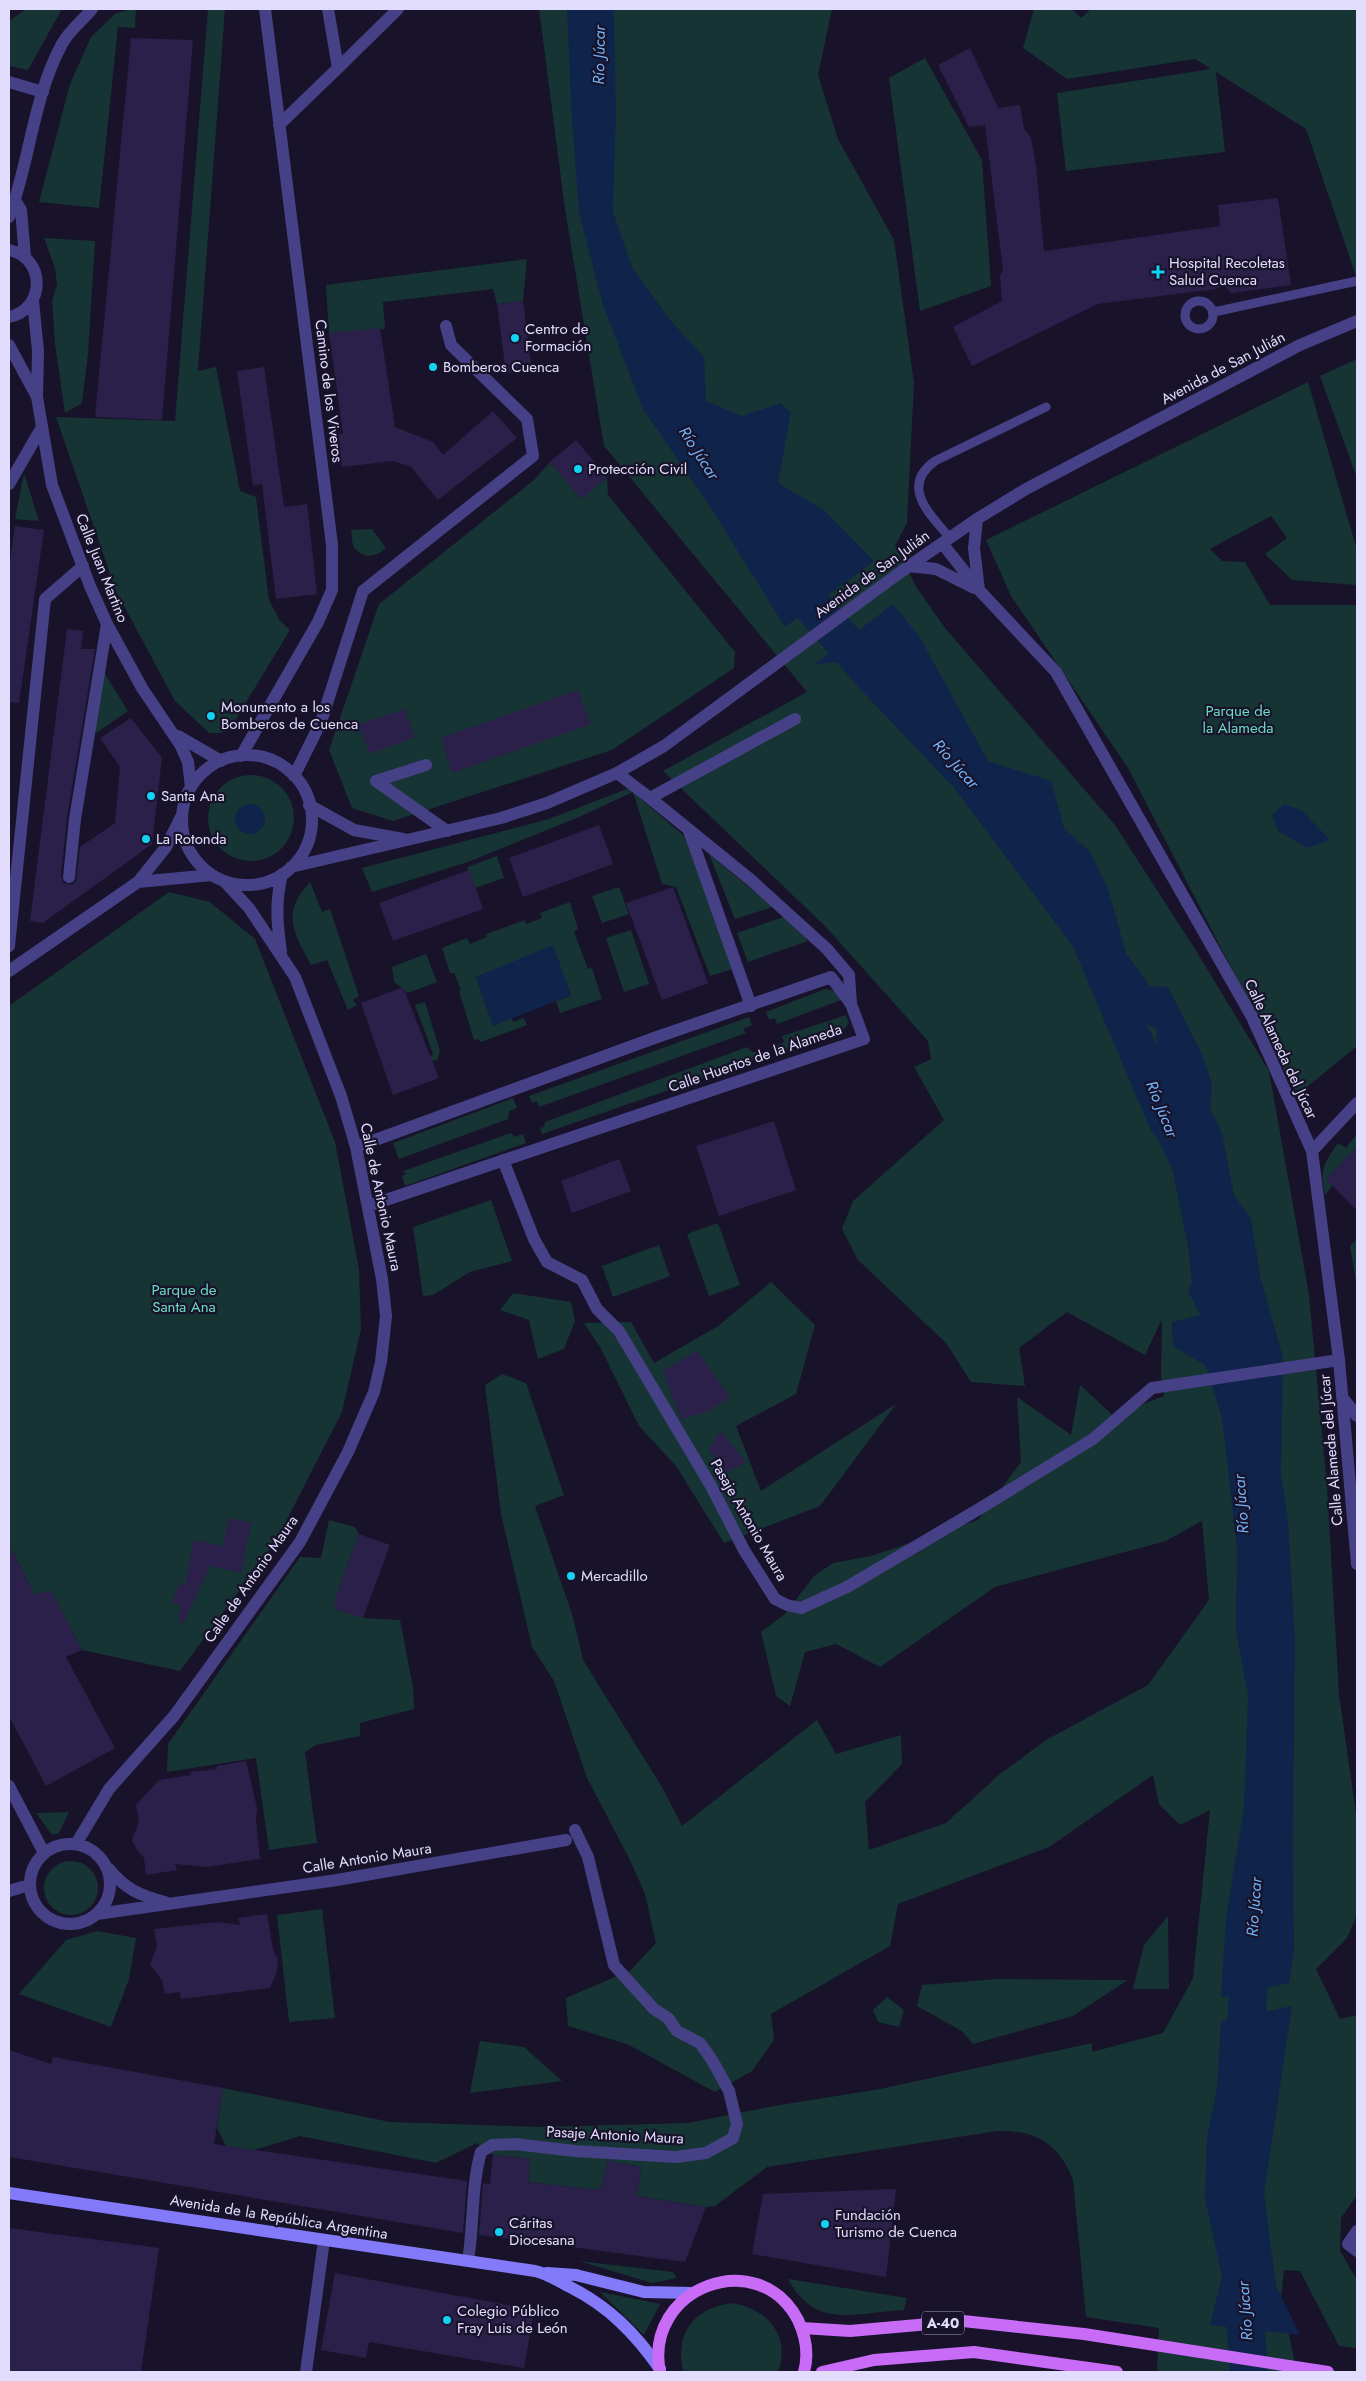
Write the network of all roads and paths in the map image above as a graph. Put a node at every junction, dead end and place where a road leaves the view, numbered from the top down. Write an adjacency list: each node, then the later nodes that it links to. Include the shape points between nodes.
1 (92, 9): 7 (street, via 63,43)
2 (265, 9): 8 (street, Camino de los Viveros)
3 (328, 9): 5 (street)
4 (398, 9): 5 (street)
5 (338, 68): 8 (street)
6 (9, 82): 7 (street)
7 (43, 92): 9 (street)
8 (279, 125): 32 (street, Camino de los Viveros, via 332,545 332,590 318,622)
9 (15, 200): 10 (street); 12 (street, via 21,210)
10 (9, 216)
11 (9, 250): 12 (street)
12 (25, 257): 14 (street, Calle Juan Martino, via 36,274 37,288)
13 (1357, 281): 15 (lane)
14 (33, 301): 16 (street, via 22,312); 20 (street, Calle Juan Martino, via 38,351)
15 (1214, 312)
16 (9, 317)
17 (1357, 321): 24 (street, Avenida de San Julián, via 1235,378 1026,489)
18 (446, 326): 36 (street, via 451,345 527,419 533,456 363,591 321,722)
19 (9, 345): 20 (street, Calle Juan Martino)
20 (37, 397): 22 (street, Calle Juan Martino)
21 (1046, 407): 25 (lane, via 925,468 919,484 921,503)
22 (42, 427): 23 (street); 26 (street, Calle Juan Martino, via 52,485)
23 (9, 484)
24 (977, 519): 25 (street, Avenida de San Julián); 28 (street, via 974,548)
25 (946, 541): 27 (street, Avenida de San Julián); 28 (street, Calle Alameda del Júcar)
26 (83, 566): 29 (street, Calle Juan Martino); 49 (street, via 46,599)
27 (909, 566): 28 (street, Calle Alameda del Júcar, via 936,569); 35 (street, Avenida de San Julián, via 664,746)
28 (979, 590): 56 (street, Calle Alameda del Júcar, via 1056,672 1252,1017)
29 (107, 624): 31 (street, Calle Juan Martino, via 142,688); 46 (street, via 74,826)
30 (795, 719): 38 (street)
31 (175, 736): 33 (street, Calle Juan Martino); 37 (street, Calle Juan Martino, via 188,762)
32 (241, 756): 33 (street); 36 (street, via 258,756 274,761)
33 (221, 761): 37 (street, via 204,771)
34 (426, 764): 41 (street, via 376,781)
35 (617, 773): 38 (street); 41 (street, Avenida de San Julián, via 547,804)
36 (294, 776): 39 (street)
37 (191, 786): 40 (street)
38 (650, 798): 42 (street)
39 (310, 805): 43 (street, Avenida de San Julián, via 354,830); 44 (street, via 309,836 300,856)
40 (182, 815): 45 (street, via 188,848 200,866); 48 (street, via 166,847)
41 (447, 831): 43 (street, Avenida de San Julián)
42 (689, 831): 52 (street, via 751,880 827,949 849,975); 53 (street)
43 (406, 839): 44 (street, Avenida de San Julián)
44 (287, 870): 47 (street, via 268,881 248,885); 50 (street, Calle de Antonio Maura, via 278,892 276,917)
45 (212, 875): 47 (street); 48 (street)
46 (69, 877)
47 (224, 881): 50 (street, Calle de Antonio Maura, via 249,908)
48 (138, 882): 51 (street)
49 (9, 946)
50 (282, 957): 55 (street, Calle de Antonio Maura, via 307,1006)
51 (9, 971)
52 (851, 1004): 53 (street, Calle Huertos de la Alameda, via 831,977); 57 (street, Calle Huertos de la Alameda, via 864,1038)
53 (751, 1006): 55 (street, Calle Huertos de la Alameda)
54 (1357, 1103): 56 (street)
55 (356, 1146): 58 (street, Calle de Antonio Maura)
56 (1312, 1151): 59 (street, Calle Alameda del Júcar)
57 (503, 1160): 58 (street, Calle Huertos de la Alameda); 59 (street, Pasaje Antonio Maura, via 534,1239 547,1262 582,1280 597,1309 619,1331 711,1486 744,1550 775,1599 787,1606 801,1608 847,1587 1093,1439 1152,1388)
58 (368, 1206): 67 (street, Calle de Antonio Maura, via 382,1279 385,1324 374,1392 348,1452 300,1542 174,1716 109,1788)
59 (1339, 1360): 60 (street, Calle Alameda del Júcar)
60 (1342, 1397): 61 (street); 62 (street, Calle Alameda del Júcar)
61 (1357, 1416)
62 (1356, 1522): 63 (street, Calle Alameda del Júcar)
63 (1357, 1564)
64 (9, 1786): 68 (street)
65 (575, 1830): 78 (street, Pasaje Antonio Maura, via 588,1857 614,1965 677,2031 700,2043 729,2091 737,2124 733,2138 706,2153 676,2157 492,2145 480,2152 476,2170)
66 (566, 1840): 72 (street, Calle Antonio Maura, via 337,1880)
67 (76, 1844): 68 (street, via 59,1845); 69 (street, via 97,1854)
68 (44, 1853): 70 (street, via 36,1862)
69 (107, 1867): 72 (street, Calle Antonio Maura, via 128,1889 139,1895); 73 (street, via 111,1881 109,1896)
70 (29, 1885): 71 (street); 73 (street, via 33,1901 50,1920 75,1924)
71 (9, 1891)
72 (173, 1903): 73 (street, Calle Antonio Maura)
73 (97, 1914)
74 (9, 2193): 76 (main road, Avenida de la República Argentina)
75 (1357, 2231): 77 (street)
76 (324, 2240): 78 (main road, Avenida de la República Argentina); 83 (street)
77 (1353, 2247)
78 (468, 2261): 79 (main road, Avenida de la República Argentina)
79 (544, 2273): 80 (main road, Avenida de la República Argentina, via 576,2275 644,2292); 82 (main road, Avenida de la República Argentina, via 609,2310 634,2335)
80 (692, 2293): 81 (main road, via 723,2281 749,2282 775,2294 791,2309); 82 (main road, via 664,2326 659,2347)
81 (802, 2328): 84 (main road, via 807,2353); 87 (main road, A-40, via 832,2332 963,2321 1084,2334)
82 (660, 2371)
83 (306, 2372)
84 (804, 2372)
85 (822, 2372): 86 (main road, A-40, via 874,2360 974,2352)
86 (1117, 2372)
87 (1328, 2372)

